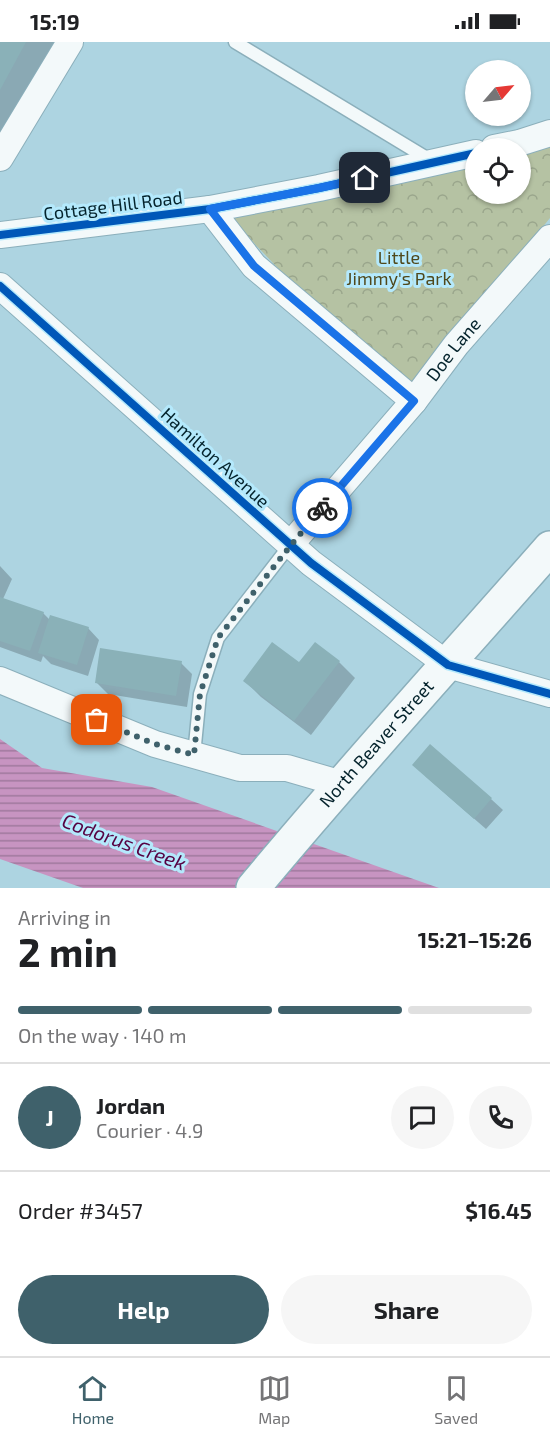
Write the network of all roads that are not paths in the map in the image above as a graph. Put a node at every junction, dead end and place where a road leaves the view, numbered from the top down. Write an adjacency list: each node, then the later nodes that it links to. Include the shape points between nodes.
1 (70, 42): 6 (street)
2 (235, 42): 7 (lane)
3 (550, 133): 4 (street)
4 (531, 139)
5 (465, 155): 7 (street, Cottage Hill Road)
6 (0, 158)
7 (434, 162): 8 (street, Cottage Hill Road)
8 (210, 209): 9 (street, Cottage Hill Road); 12 (street, via 254,266)
9 (0, 235)
10 (550, 238): 12 (street, Doe Lane, via 456,345)
11 (0, 286): 13 (street, Hamilton Avenue)
12 (414, 401): 13 (street, Doe Lane)
13 (291, 545): 15 (street, Hamilton Avenue); 18 (lane, via 218,638 200,694)
14 (550, 548): 15 (street, North Beaver Street)
15 (448, 665): 17 (street, Hamilton Avenue); 19 (street, North Beaver Street)
16 (0, 680): 18 (street, via 155,744)
17 (550, 694)
18 (194, 755): 19 (street, via 240,768 287,768)
19 (342, 784): 20 (street, North Beaver Street)
20 (253, 888)

